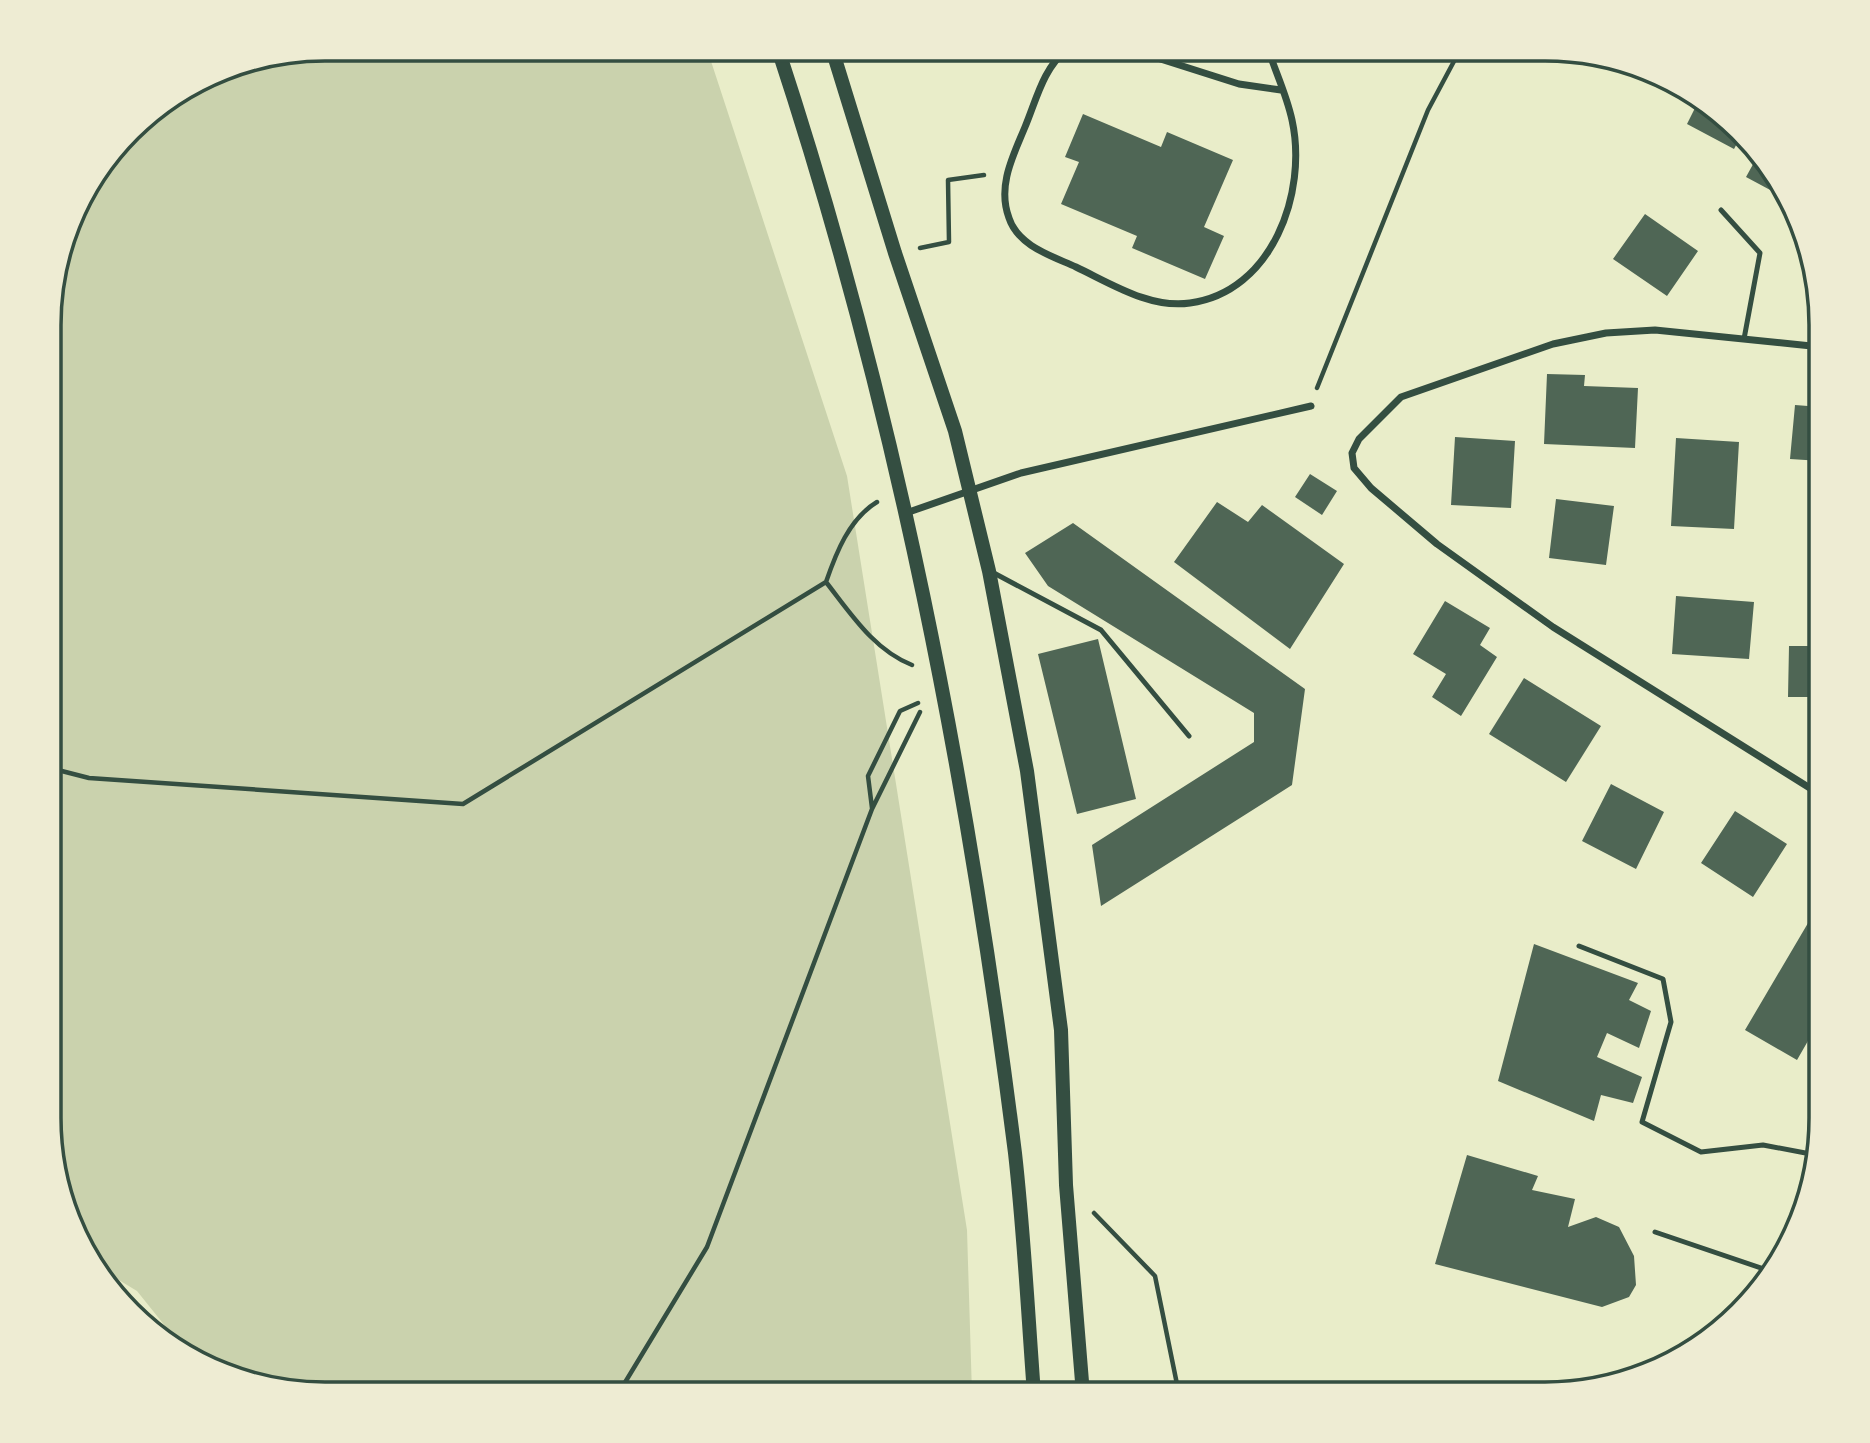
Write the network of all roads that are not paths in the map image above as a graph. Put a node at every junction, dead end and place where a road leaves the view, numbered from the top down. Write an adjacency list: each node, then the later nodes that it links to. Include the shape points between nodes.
1 (782, 61): 12 (main road, via 858,314)
2 (836, 61): 11 (main road, via 956,431)
3 (1052, 61): 6 (street, via 1006,172 1009,220 1028,244 1140,298 1189,304 1226,293 1255,270 1286,223 1294,166 1292,121)
4 (1167, 61): 6 (street, via 1239,84)
5 (1272, 61): 6 (street)
6 (1281, 90)
7 (1721, 210): 8 (lane, via 1760,253)
8 (1744, 339): 9 (street); 15 (street, via 1655,330 1606,334 1500,360 1401,397 1359,439 1352,453 1354,468 1371,488 1458,559 1553,627)
9 (1809, 346)
10 (1311, 406): 11 (street, via 1021,473)
11 (970, 491): 12 (street); 13 (main road)
12 (906, 513): 20 (main road, via 988,960 1010,1118)
13 (989, 571): 14 (lane, via 1101,630); 21 (main road, via 1027,771 1061,1030 1066,1185)
14 (1189, 736)
15 (1809, 787)
16 (1578, 946): 17 (lane, via 1663,979 1671,1022 1642,1122 1701,1152 1763,1145)
17 (1806, 1153)
18 (1656, 1232): 19 (lane)
19 (1761, 1268)
20 (1033, 1382)
21 (1082, 1382)

